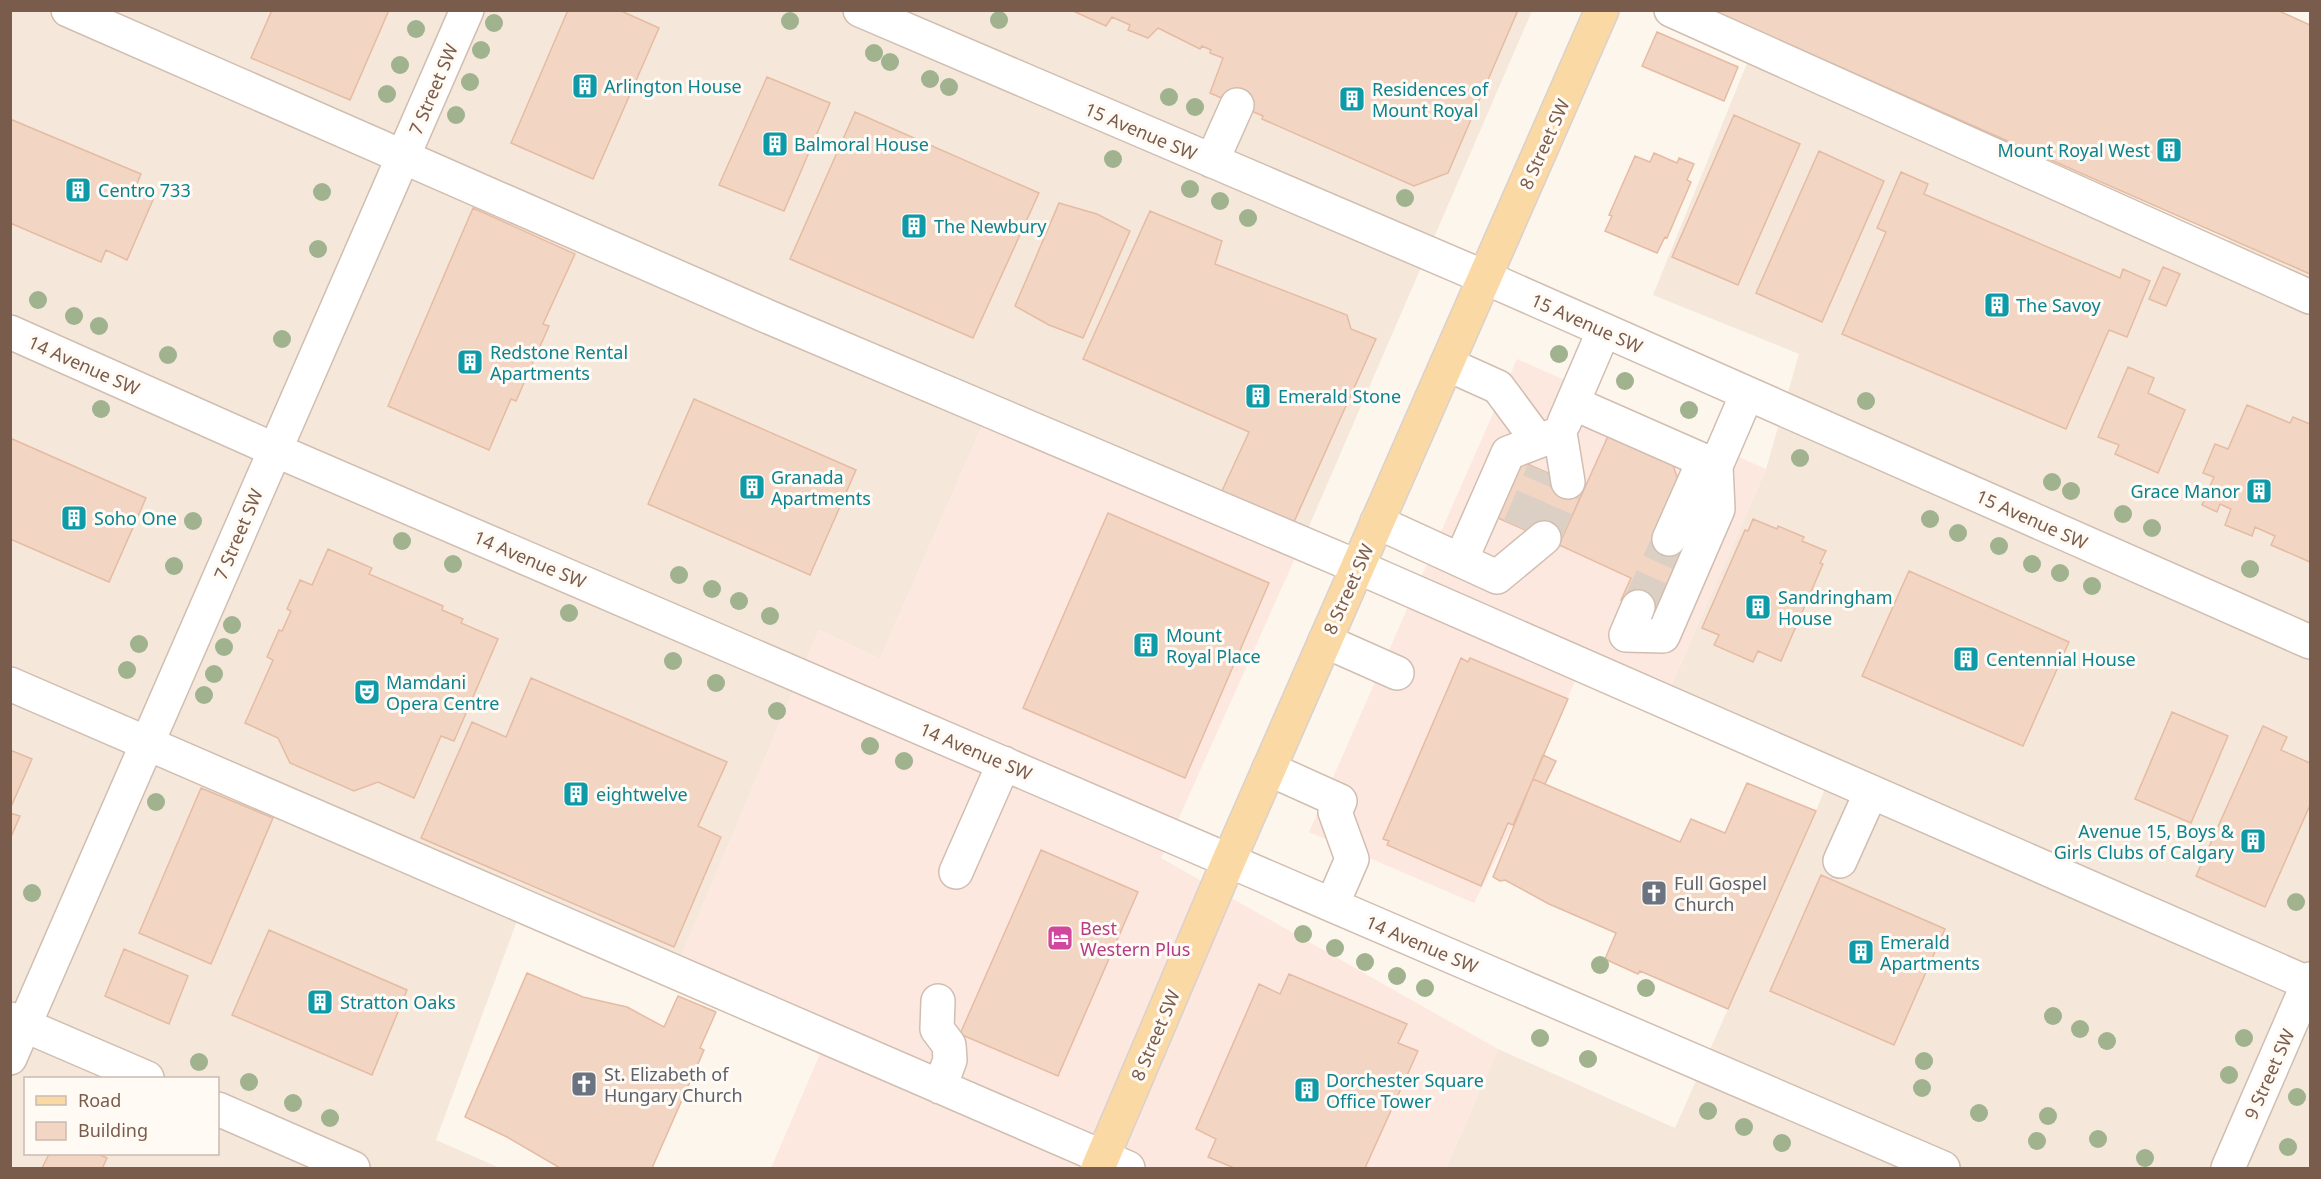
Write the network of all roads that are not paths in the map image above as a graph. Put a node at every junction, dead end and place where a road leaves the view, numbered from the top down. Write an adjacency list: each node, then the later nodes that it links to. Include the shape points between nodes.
1 (68, 10): 7 (street)
2 (466, 10): 7 (street, 7 Street SW)
3 (860, 10): 8 (street, 15 Avenue SW)
4 (1602, 10): 9 (main road, 8 Street SW)
5 (1671, 10): 10 (street)
6 (1237, 105): 8 (street)
7 (404, 156): 16 (street, 7 Street SW); 23 (street, via 771,318)
8 (1212, 161): 9 (street, 15 Avenue SW)
9 (1485, 277): 11 (street, 15 Avenue SW); 13 (main road, 8 Street SW)
10 (2310, 297)
11 (1604, 330): 14 (street, 15 Avenue SW); 15 (street)
12 (10, 332): 16 (street, 14 Avenue SW)
13 (1447, 364): 17 (street, via 1498,387); 19 (main road, 8 Street SW)
14 (1747, 394): 18 (street); 26 (street, 15 Avenue SW)
15 (1573, 403): 17 (street); 18 (street)
16 (275, 450): 29 (street, 7 Street SW); 30 (street, 14 Avenue SW)
17 (1552, 457): 22 (street, via 1508,453)
18 (1710, 463): 21 (street); 24 (street, via 1718,509 1663,636)
19 (1377, 522): 22 (street); 23 (main road, 8 Street SW)
20 (1532, 533): 22 (street, via 1497,577)
21 (1669, 539)
22 (1461, 560)
23 (1358, 567): 25 (main road, 8 Street SW); 32 (street)
24 (1632, 621)
25 (1325, 641): 27 (street); 31 (main road, 8 Street SW)
26 (2310, 642)
27 (1397, 674)
28 (10, 684): 29 (street)
29 (148, 745): 39 (street, 7 Street SW); 42 (street)
30 (1004, 763): 33 (street, 14 Avenue SW); 35 (street)
31 (1269, 769): 33 (main road, 8 Street SW); 36 (street, via 1340,801 1335,812 1352,859)
32 (1872, 792): 34 (street); 37 (street)
33 (1229, 860): 36 (street, 14 Avenue SW); 44 (main road, 8 Street SW)
34 (1840, 861)
35 (956, 872)
36 (1332, 905): 46 (street, 14 Avenue SW)
37 (2310, 982): 47 (street, 9 Street SW)
38 (938, 1001): 42 (street, via 937,1029 949,1045 950,1060)
39 (18, 1022): 40 (street, 7 Street SW); 41 (street)
40 (10, 1058)
41 (145, 1077)
42 (940, 1087): 44 (street)
43 (219, 1109): 45 (street)
44 (1110, 1165)
45 (352, 1168)
46 (1943, 1168)
47 (2228, 1168)

